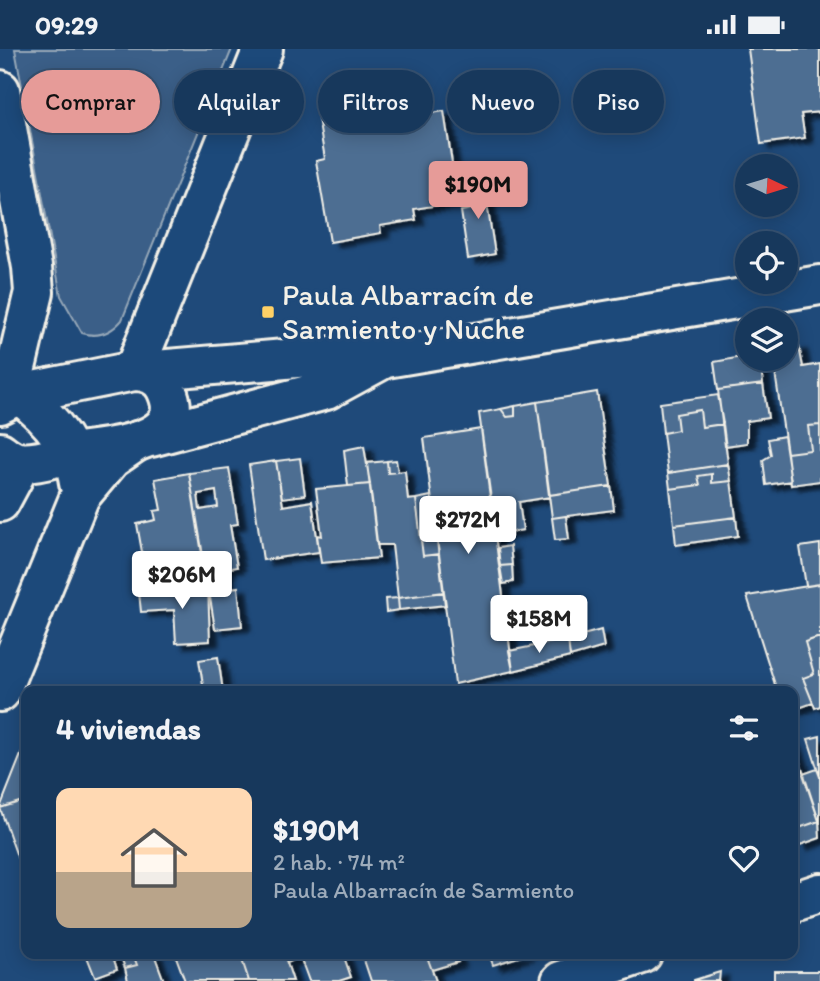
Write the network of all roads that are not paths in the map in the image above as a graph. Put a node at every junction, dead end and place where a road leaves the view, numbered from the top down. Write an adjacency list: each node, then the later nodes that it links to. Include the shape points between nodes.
1 (263, 49): 5 (main road)
2 (0, 90): 6 (main road, via 34,292)
3 (820, 285): 4 (main road)
4 (386, 358): 5 (main road, via 320,356); 7 (main road, via 326,390)
5 (139, 371): 6 (main road); 7 (main road, via 162,382 171,405 169,418)
6 (6, 400): 8 (main road, via 51,423)
7 (144, 439): 8 (main road); 10 (main road, via 111,459)
8 (71, 453): 9 (main road); 10 (main road)
9 (9, 459): 11 (main road)
10 (80, 496): 12 (main road)
11 (0, 502)
12 (0, 692)
13 (820, 893): 14 (main road)
14 (798, 900)
15 (627, 959): 16 (main road)
16 (561, 981)

